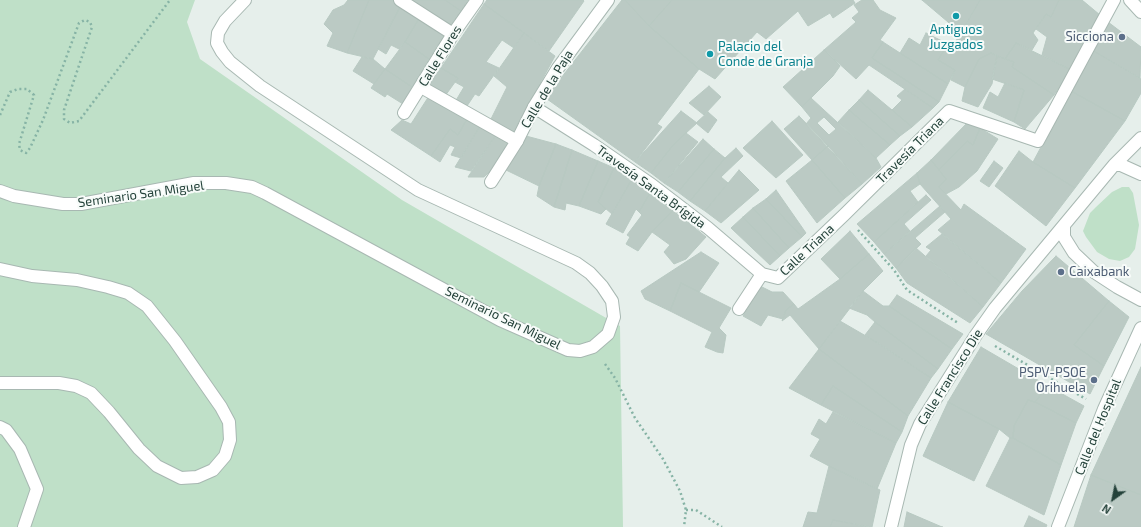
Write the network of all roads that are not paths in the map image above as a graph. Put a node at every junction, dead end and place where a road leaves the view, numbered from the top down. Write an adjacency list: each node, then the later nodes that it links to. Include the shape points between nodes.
1 (245, 0): 17 (street, Seminario San Miguel, via 225,21 218,33 217,43 230,62 260,86 418,190 576,263 590,273 612,301 614,316 608,334 593,347 568,350 500,320 252,187 226,183 194,183 81,204 63,204 14,196)
2 (400, 0): 8 (street)
3 (477, 0): 8 (street, Calle Flores)
4 (608, 0): 10 (street, Calle de la Paja)
5 (1114, 0): 18 (street, Travesía Triana, via 1038,141 949,111)
6 (1130, 0): 7 (street)
7 (1141, 12)
8 (453, 34): 9 (street, Calle Flores)
9 (420, 87): 11 (street, Calle Flores); 13 (street)
10 (534, 107): 13 (street, Calle de la Paja); 21 (street, Travesía Santa Brígida, via 652,185)
11 (404, 113)
12 (1141, 138): 14 (street, Calle Francisco Die)
13 (517, 141): 16 (street, Calle de la Paja)
14 (1114, 165): 15 (street, via 1121,165); 19 (street, Calle Francisco Die)
15 (1141, 174)
16 (491, 182)
17 (0, 191)
18 (844, 215): 21 (street, Calle Triana, via 778,278)
19 (1064, 227): 23 (street, via 1064,237 1074,253 1094,272); 30 (street, Calle Francisco Die, via 995,308 920,424 911,445)
20 (0, 269): 27 (street, via 108,287 128,293 147,306 221,407 229,422 230,440 225,456 213,470 197,477 181,478 157,466 91,393 76,386 59,384)
21 (762, 274): 25 (street, Calle Triana)
22 (1141, 291): 23 (street)
23 (1126, 292): 24 (street)
24 (1141, 300)
25 (739, 309)
26 (1141, 328): 31 (street, Calle del Hospital, via 1104,409)
27 (0, 384)
28 (0, 428): 29 (street, via 6,430 20,449 37,489)
29 (24, 527)
30 (890, 527)
31 (1058, 527)

